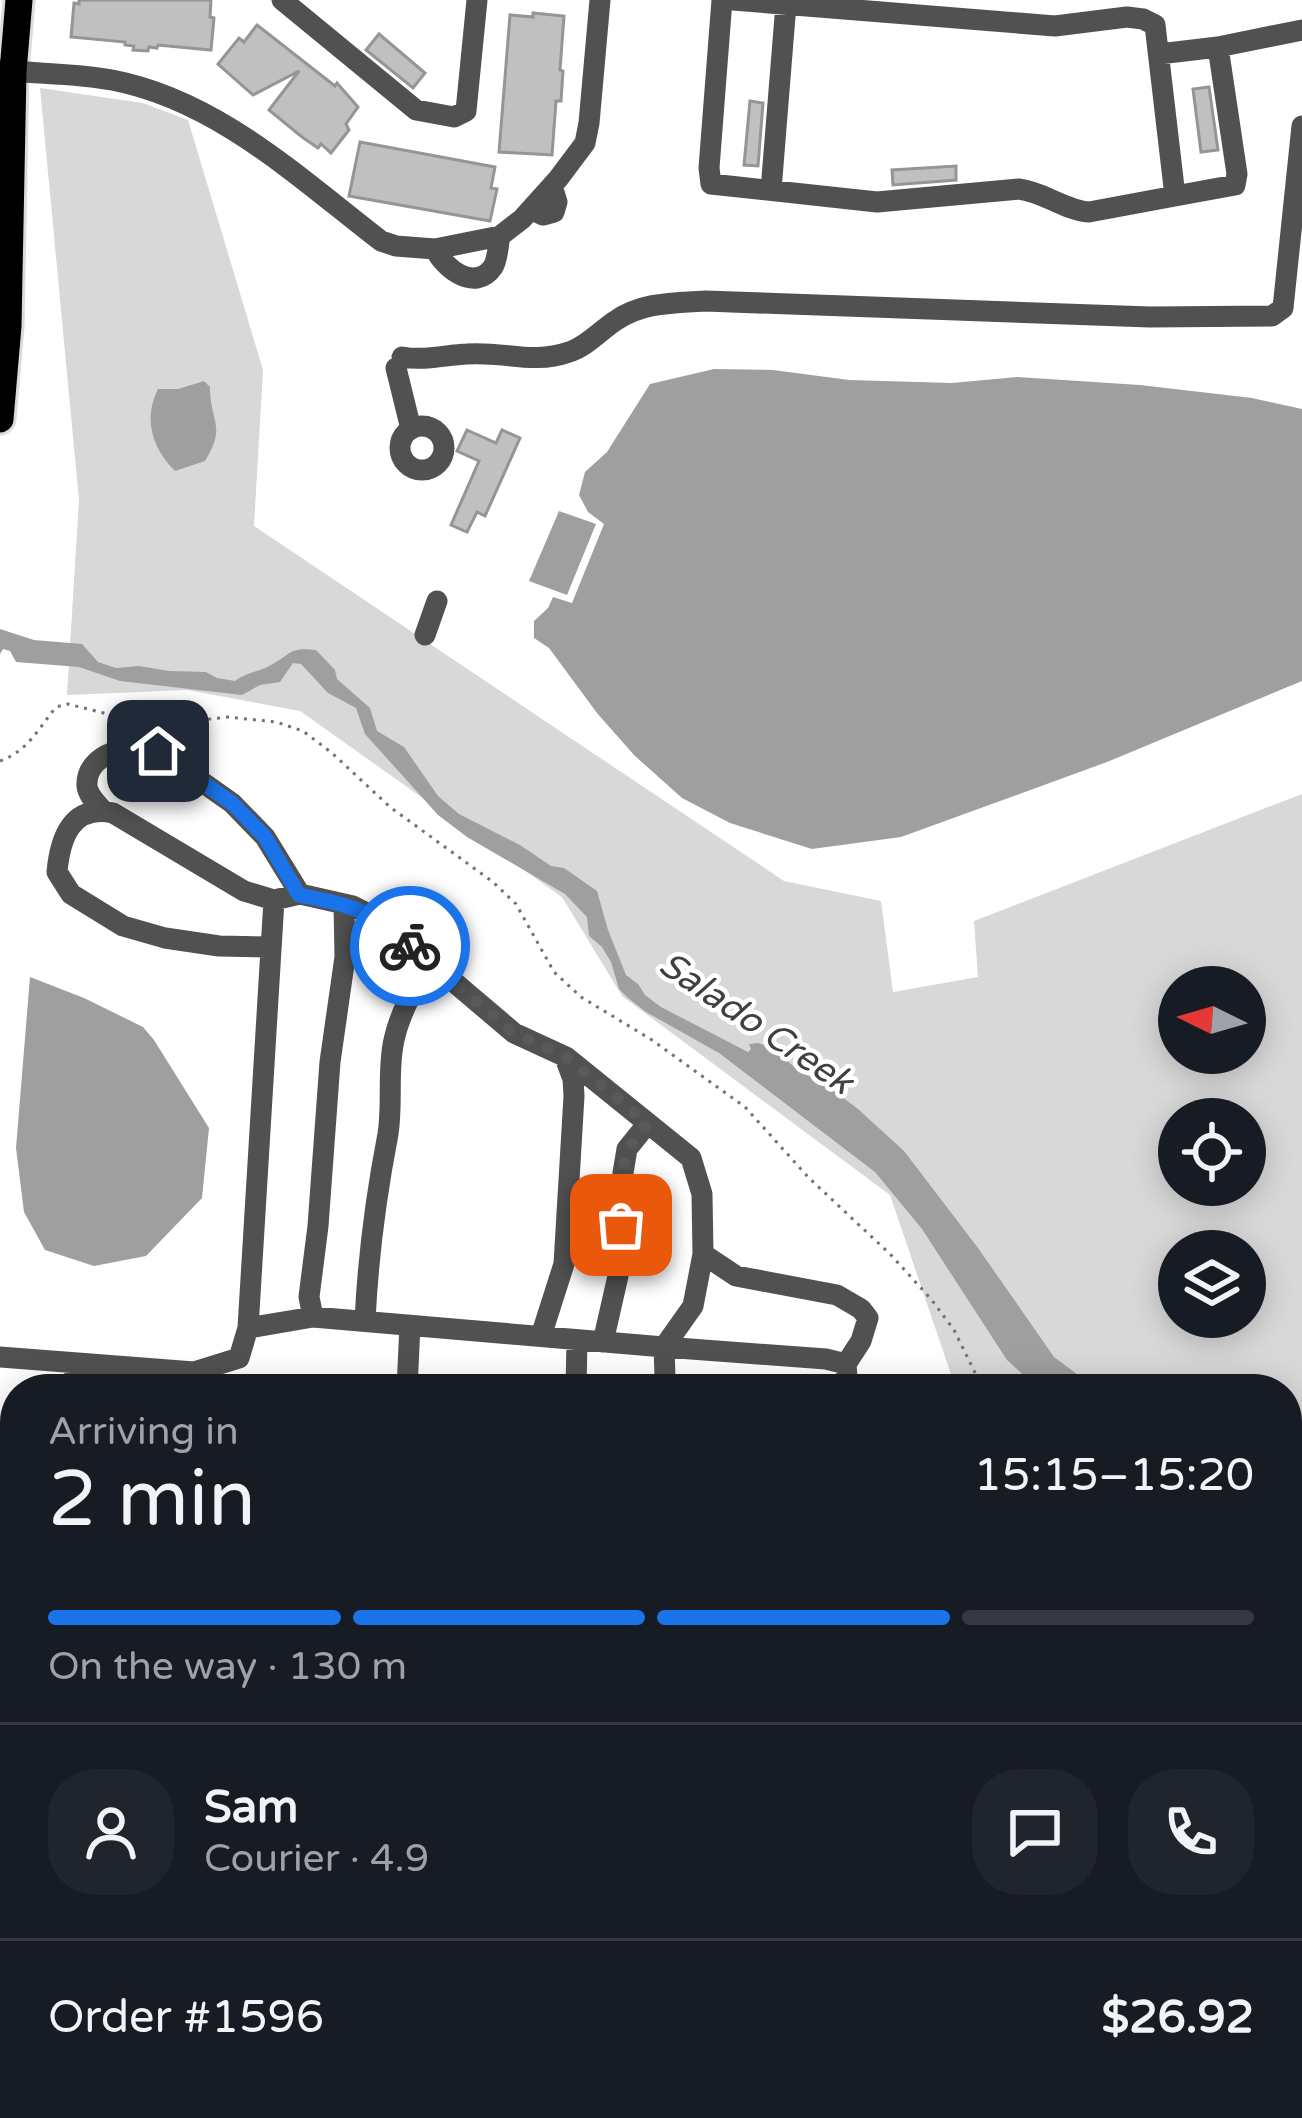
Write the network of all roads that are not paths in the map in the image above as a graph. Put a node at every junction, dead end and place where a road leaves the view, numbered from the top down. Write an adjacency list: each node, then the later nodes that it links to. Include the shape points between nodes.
1 (19, 0): 11 (main road)
2 (282, 0): 3 (lane, via 416,110 454,117 466,111)
3 (477, 0)
4 (599, 0): 15 (lane, via 585,143)
5 (722, 0): 13 (lane, via 711,184)
6 (733, 0): 7 (lane)
7 (786, 4): 10 (lane, via 1055,26 1143,19 1155,26); 13 (lane)
8 (1302, 31): 9 (lane)
9 (1218, 47): 10 (lane); 14 (lane, via 1235,185)
10 (1159, 54): 14 (lane)
11 (6, 70): 16 (lane, via 110,79 165,94 232,128 381,241); 17 (main road, via 12,227)
12 (1302, 126): 18 (lane, via 1282,308 1272,316 649,305 574,351 536,360 467,354 399,362)
13 (770, 190): 14 (lane, via 877,202 1019,189 1089,212)
14 (1174, 196)
15 (500, 236): 16 (lane); 16 (lane, via 496,263 476,277 459,276)
16 (435, 249)
17 (0, 419)
18 (411, 429)
19 (437, 601): 20 (lane)
20 (425, 635)
21 (103, 811): 22 (lane, via 88,792 94,766 124,748 158,751 249,820); 23 (lane); 25 (lane, via 66,831 57,872 71,894 123,926 165,938)
22 (299, 895): 23 (lane); 24 (lane)
23 (274, 900): 25 (lane)
24 (344, 904): 26 (lane, via 382,921); 30 (lane, via 309,1297)
25 (269, 947): 33 (lane)
26 (428, 962): 27 (lane, via 514,1033); 31 (lane, via 393,1042)
27 (566, 1057): 28 (lane); 34 (lane, via 574,1096 564,1264)
28 (648, 1123): 29 (lane, via 691,1158 702,1194); 36 (lane, via 627,1149 622,1173 618,1276)
29 (703, 1254): 37 (lane, via 693,1306); 40 (lane, via 736,1276 837,1295 861,1310 868,1318)
30 (314, 1317): 31 (lane); 33 (lane)
31 (365, 1321): 32 (lane)
32 (410, 1325): 34 (lane); 44 (lane)
33 (248, 1328): 43 (lane, via 239,1358)
34 (542, 1336): 35 (lane)
35 (577, 1340): 36 (lane); 45 (lane)
36 (603, 1342): 37 (lane)
37 (664, 1347): 40 (lane); 46 (lane)
38 (0, 1358): 39 (lane)
39 (77, 1363): 41 (lane); 42 (lane)
40 (846, 1364): 47 (lane)
41 (75, 1374)
42 (145, 1374)
43 (204, 1374)
44 (408, 1374)
45 (576, 1374)
46 (665, 1374)
47 (847, 1374)

